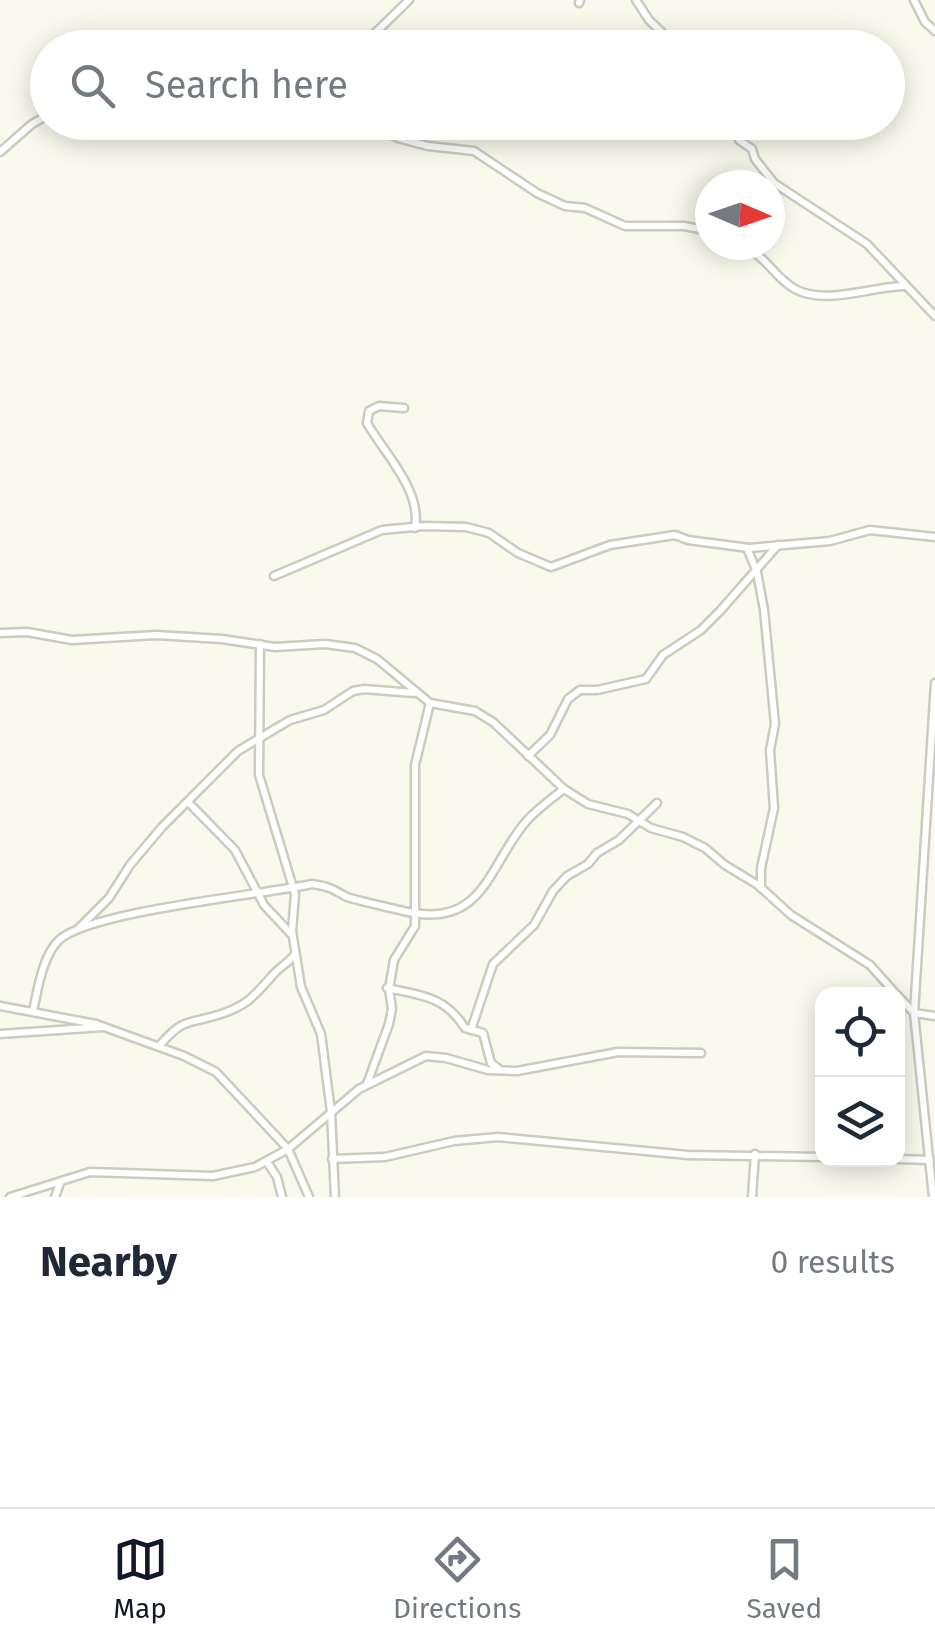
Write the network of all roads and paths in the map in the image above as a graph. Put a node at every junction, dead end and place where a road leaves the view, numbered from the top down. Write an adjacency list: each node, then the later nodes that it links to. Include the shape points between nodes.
1 (409, 0): 4 (street)
2 (636, 0): 5 (street)
3 (914, 0): 6 (street)
4 (378, 30)
5 (659, 30)
6 (935, 32)
7 (30, 126): 10 (street)
8 (406, 140): 11 (street, via 474,151 537,193 625,226)
9 (739, 140): 13 (street, via 774,182 867,244)
10 (0, 152)
11 (695, 228)
12 (766, 260): 13 (street, via 794,289 809,294)
13 (906, 286): 14 (street)
14 (935, 316)
15 (404, 408): 16 (street, via 376,407 367,423 394,463)
16 (418, 524): 19 (street, via 477,529 551,567 602,547 676,534); 21 (street, via 348,542)
17 (935, 537): 18 (street, via 870,530)
18 (779, 544): 19 (street); 20 (street)
19 (747, 548): 20 (street)
20 (757, 572): 29 (street, via 646,679 580,690); 35 (street, via 775,724 774,808)
21 (274, 576)
22 (0, 632): 23 (street)
23 (260, 644): 25 (street, via 355,648); 27 (street)
24 (935, 683): 28 (street)
25 (414, 694): 26 (street); 27 (street, via 353,691)
26 (430, 703): 29 (street, via 481,714); 37 (street, via 415,764)
27 (258, 740): 31 (street); 34 (street, via 258,774)
28 (933, 741): 46 (street)
29 (528, 756): 30 (street)
30 (564, 789): 33 (street); 37 (street, via 523,825 495,873 466,905 448,914)
31 (189, 802): 36 (street, via 235,850); 38 (street)
32 (657, 803): 33 (street)
33 (640, 821): 35 (street, via 696,842); 49 (street, via 552,891 534,925 494,964)
34 (292, 888): 36 (street); 37 (street, via 337,888 348,897); 39 (street)
35 (761, 888): 41 (street, via 870,965)
36 (258, 893): 38 (street); 39 (street)
37 (415, 913): 42 (street, via 416,926 394,960)
38 (78, 929): 45 (street, via 52,950)
39 (292, 934): 40 (street)
40 (296, 954): 51 (street, via 258,995 175,1027); 55 (street, via 302,991 321,1034)
41 (890, 987)
42 (388, 989): 49 (street, via 425,994); 54 (street, via 390,1024)
43 (905, 1003): 46 (street)
44 (0, 1006): 45 (street)
45 (33, 1011): 48 (street)
46 (914, 1013): 47 (street); 61 (street)
47 (935, 1016)
48 (106, 1027): 50 (street); 51 (street)
49 (471, 1030): 53 (street, via 484,1033 491,1063)
50 (0, 1034)
51 (159, 1046): 56 (street, via 216,1072)
52 (701, 1053): 53 (street, via 618,1052)
53 (504, 1071): 54 (street, via 431,1056)
54 (367, 1084): 55 (street)
55 (331, 1112): 56 (street); 59 (street)
56 (288, 1148): 62 (street); 68 (street)
57 (755, 1154): 58 (street); 59 (street, via 498,1137); 69 (street)
58 (815, 1156)
59 (332, 1159): 64 (street)
60 (905, 1159): 61 (street)
61 (930, 1160): 70 (street)
62 (266, 1162): 63 (street, via 213,1176 105,1171); 67 (street)
63 (60, 1182): 65 (street); 66 (street)
64 (334, 1194)
65 (10, 1197)
66 (55, 1197)
67 (282, 1197)
68 (309, 1197)
69 (752, 1197)
70 (933, 1197)

